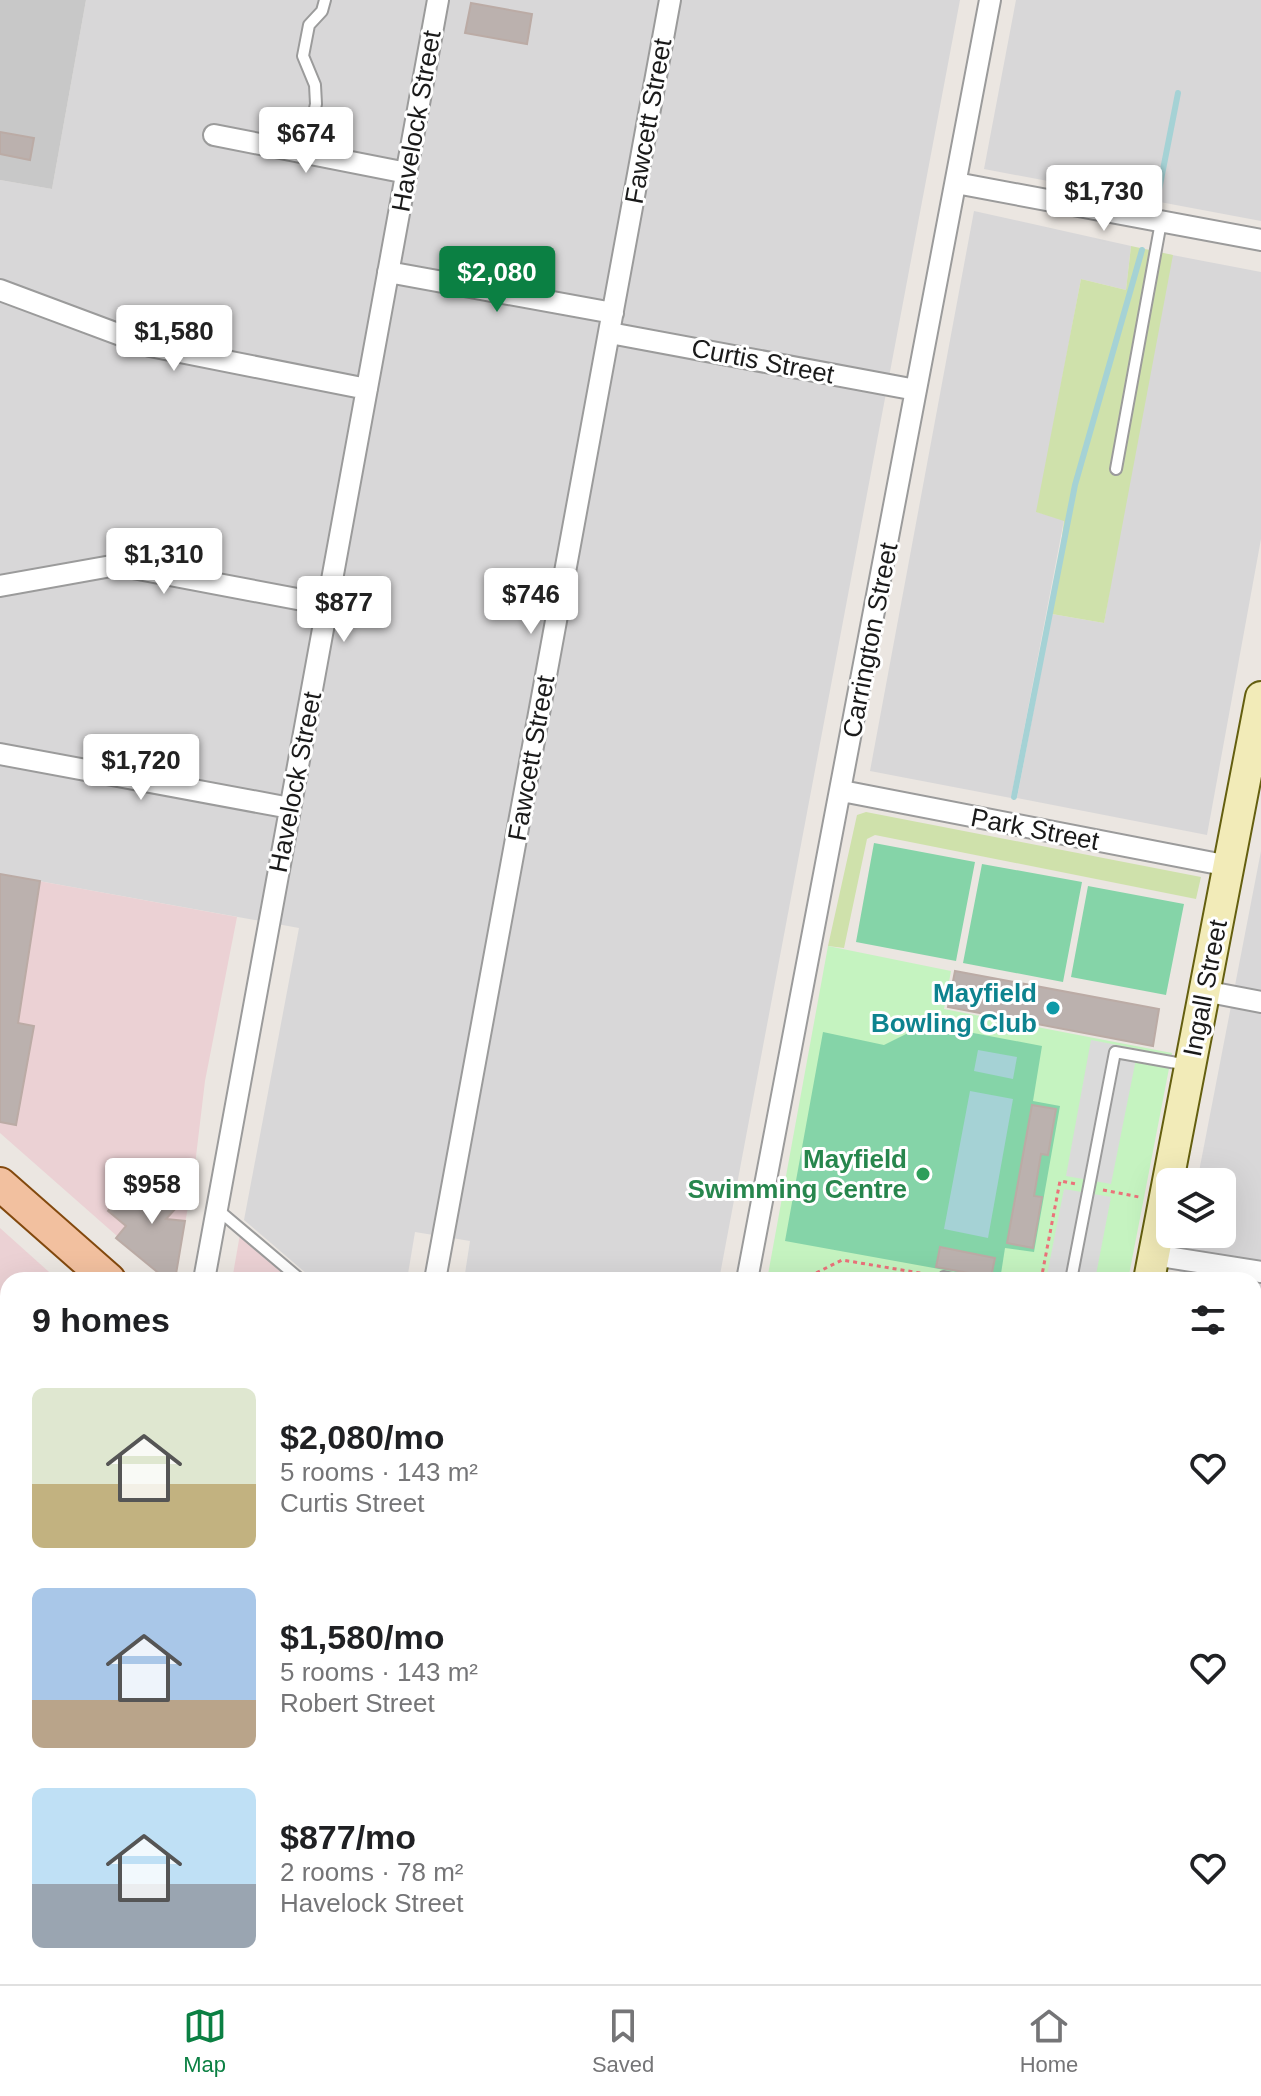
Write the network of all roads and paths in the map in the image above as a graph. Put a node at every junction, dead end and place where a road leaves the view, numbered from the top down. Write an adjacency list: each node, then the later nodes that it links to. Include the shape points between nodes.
1 (325, 0): 6 (lane, via 309,25 303,56 315,85 316,104)
2 (438, 0): 7 (street, Havelock Street)
3 (670, 0): 13 (street, Fawcett Street)
4 (990, 0): 8 (street, Carrington Street)
5 (214, 135): 6 (street)
6 (305, 153): 7 (street)
7 (407, 173): 11 (street, Havelock Street)
8 (956, 183): 9 (street); 15 (street, Carrington Street)
9 (1161, 222): 10 (street); 16 (lane)
10 (1261, 240)
11 (388, 272): 13 (street, Curtis Street); 14 (street, Havelock Street)
12 (0, 290): 14 (street, via 150,346)
13 (612, 323): 15 (street, Curtis Street); 33 (street, Fawcett Street)
14 (367, 389): 18 (street, Havelock Street)
15 (916, 390): 21 (street, Carrington Street)
16 (1116, 469)
17 (0, 586): 18 (street, via 117,565)
18 (329, 605): 22 (street, Havelock Street)
19 (1261, 697): 23 (main road, Ingall Street)
20 (0, 754): 22 (street)
21 (842, 791): 23 (street, Park Street); 34 (street, Carrington Street)
22 (290, 808): 28 (street, Havelock Street)
23 (1229, 866): 24 (main road, Ingall Street)
24 (1204, 991): 25 (street); 26 (main road, Ingall Street)
25 (1261, 1002)
26 (1190, 1065): 29 (main road, Ingall Street); 37 (lane, via 1115,1052)
27 (0, 1184): 30 (main road)
28 (217, 1209): 31 (street, Havelock Street); 32 (lane)
29 (1152, 1267): 38 (street)
30 (100, 1272)
31 (205, 1272)
32 (292, 1272)
33 (436, 1272)
34 (749, 1272)
35 (818, 1272): 36 (path, via 842,1260)
36 (914, 1272)
37 (1073, 1272)
38 (1261, 1272)

